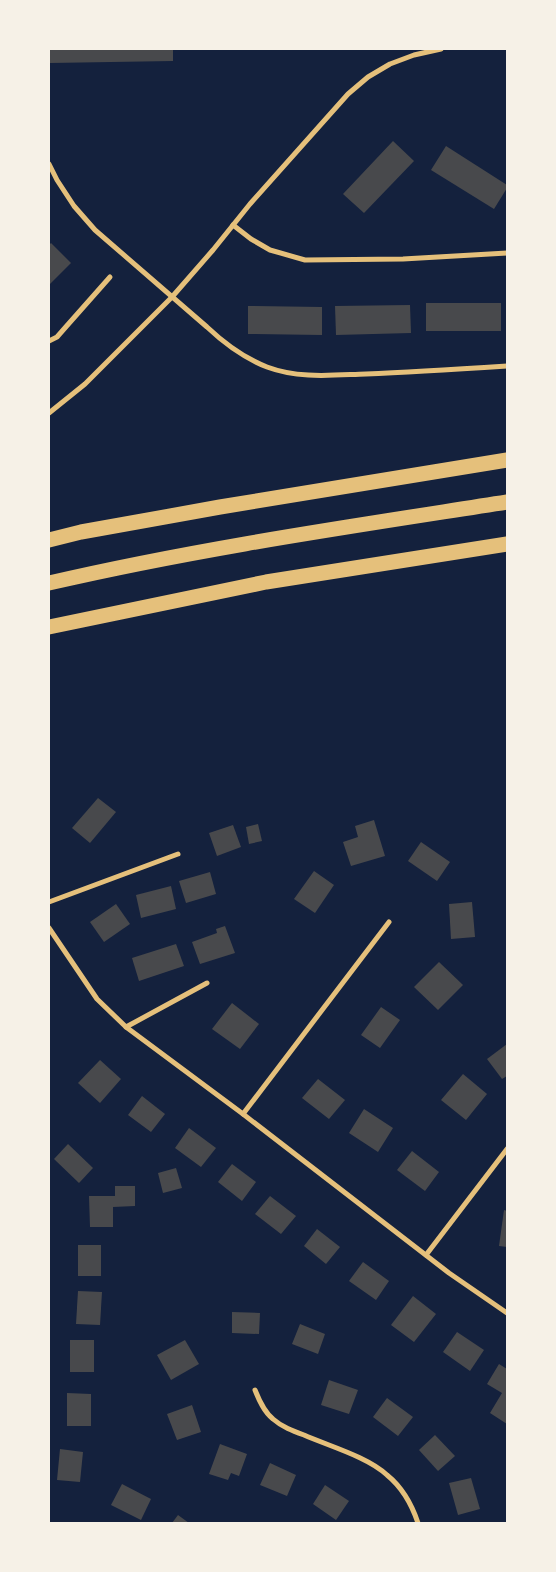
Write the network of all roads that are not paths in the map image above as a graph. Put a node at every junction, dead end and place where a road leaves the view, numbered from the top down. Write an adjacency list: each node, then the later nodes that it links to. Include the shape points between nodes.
1 (441, 49): 3 (street, via 400,60 348,94)
2 (49, 164): 6 (street, via 71,201 95,230)
3 (234, 225): 4 (street, via 250,240 304,260); 6 (street)
4 (507, 253)
5 (110, 277): 7 (street, via 64,330)
6 (172, 297): 8 (street, via 225,344 246,358 292,374 377,374); 9 (street, via 85,384)
7 (49, 341)
8 (507, 366)
9 (49, 413)
10 (507, 460): 12 (highway, via 220,507)
11 (507, 502): 14 (highway, via 239,544)
12 (49, 540)
13 (507, 544): 15 (highway, via 266,582)
14 (49, 583)
15 (49, 627)
16 (178, 854): 17 (street)
17 (49, 902)
18 (389, 922): 22 (street)
19 (49, 928): 21 (street, via 97,999)
20 (207, 983): 21 (street)
21 (126, 1027): 22 (street)
22 (243, 1114): 24 (street)
23 (507, 1148): 24 (street)
24 (426, 1255): 25 (street)
25 (507, 1313)
26 (254, 1390): 27 (street, via 272,1419 288,1429 370,1463 386,1474 411,1504)
27 (418, 1523)

